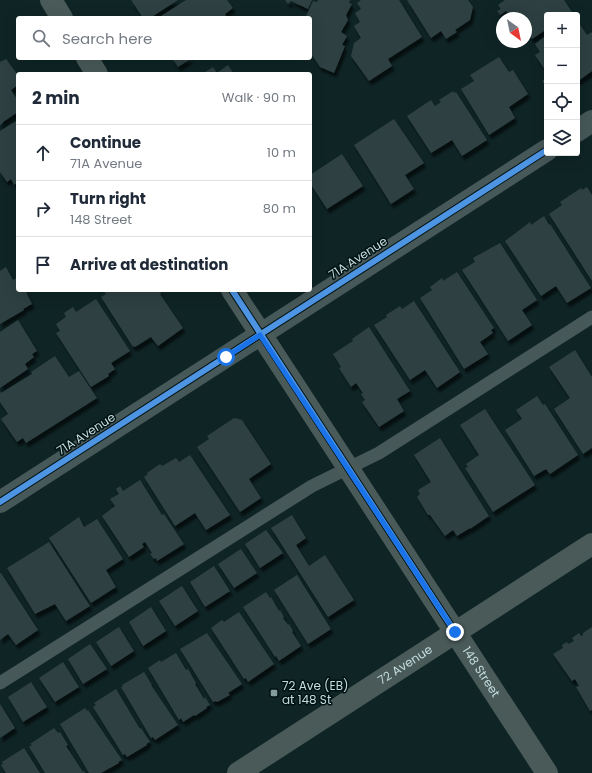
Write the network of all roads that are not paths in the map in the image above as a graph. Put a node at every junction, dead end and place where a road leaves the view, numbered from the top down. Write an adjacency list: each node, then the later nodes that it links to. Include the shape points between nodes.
1 (51, 0): 2 (street)
2 (61, 16)
3 (88, 60): 4 (street)
4 (96, 72)
5 (592, 121): 6 (street)
6 (580, 129)
7 (544, 152): 10 (street, 71A Avenue)
8 (233, 292): 10 (street, 148 Street)
9 (592, 317): 11 (lane, via 379,453)
10 (260, 335): 11 (street, 148 Street); 12 (street, 71A Avenue)
11 (348, 469): 14 (street, 148 Street); 15 (lane, via 312,486)
12 (0, 502)
13 (592, 544): 14 (street, 72 Avenue)
14 (455, 632): 16 (street, 72 Avenue); 17 (street, 148 Street)
15 (0, 683)
16 (238, 773)
17 (547, 773)

